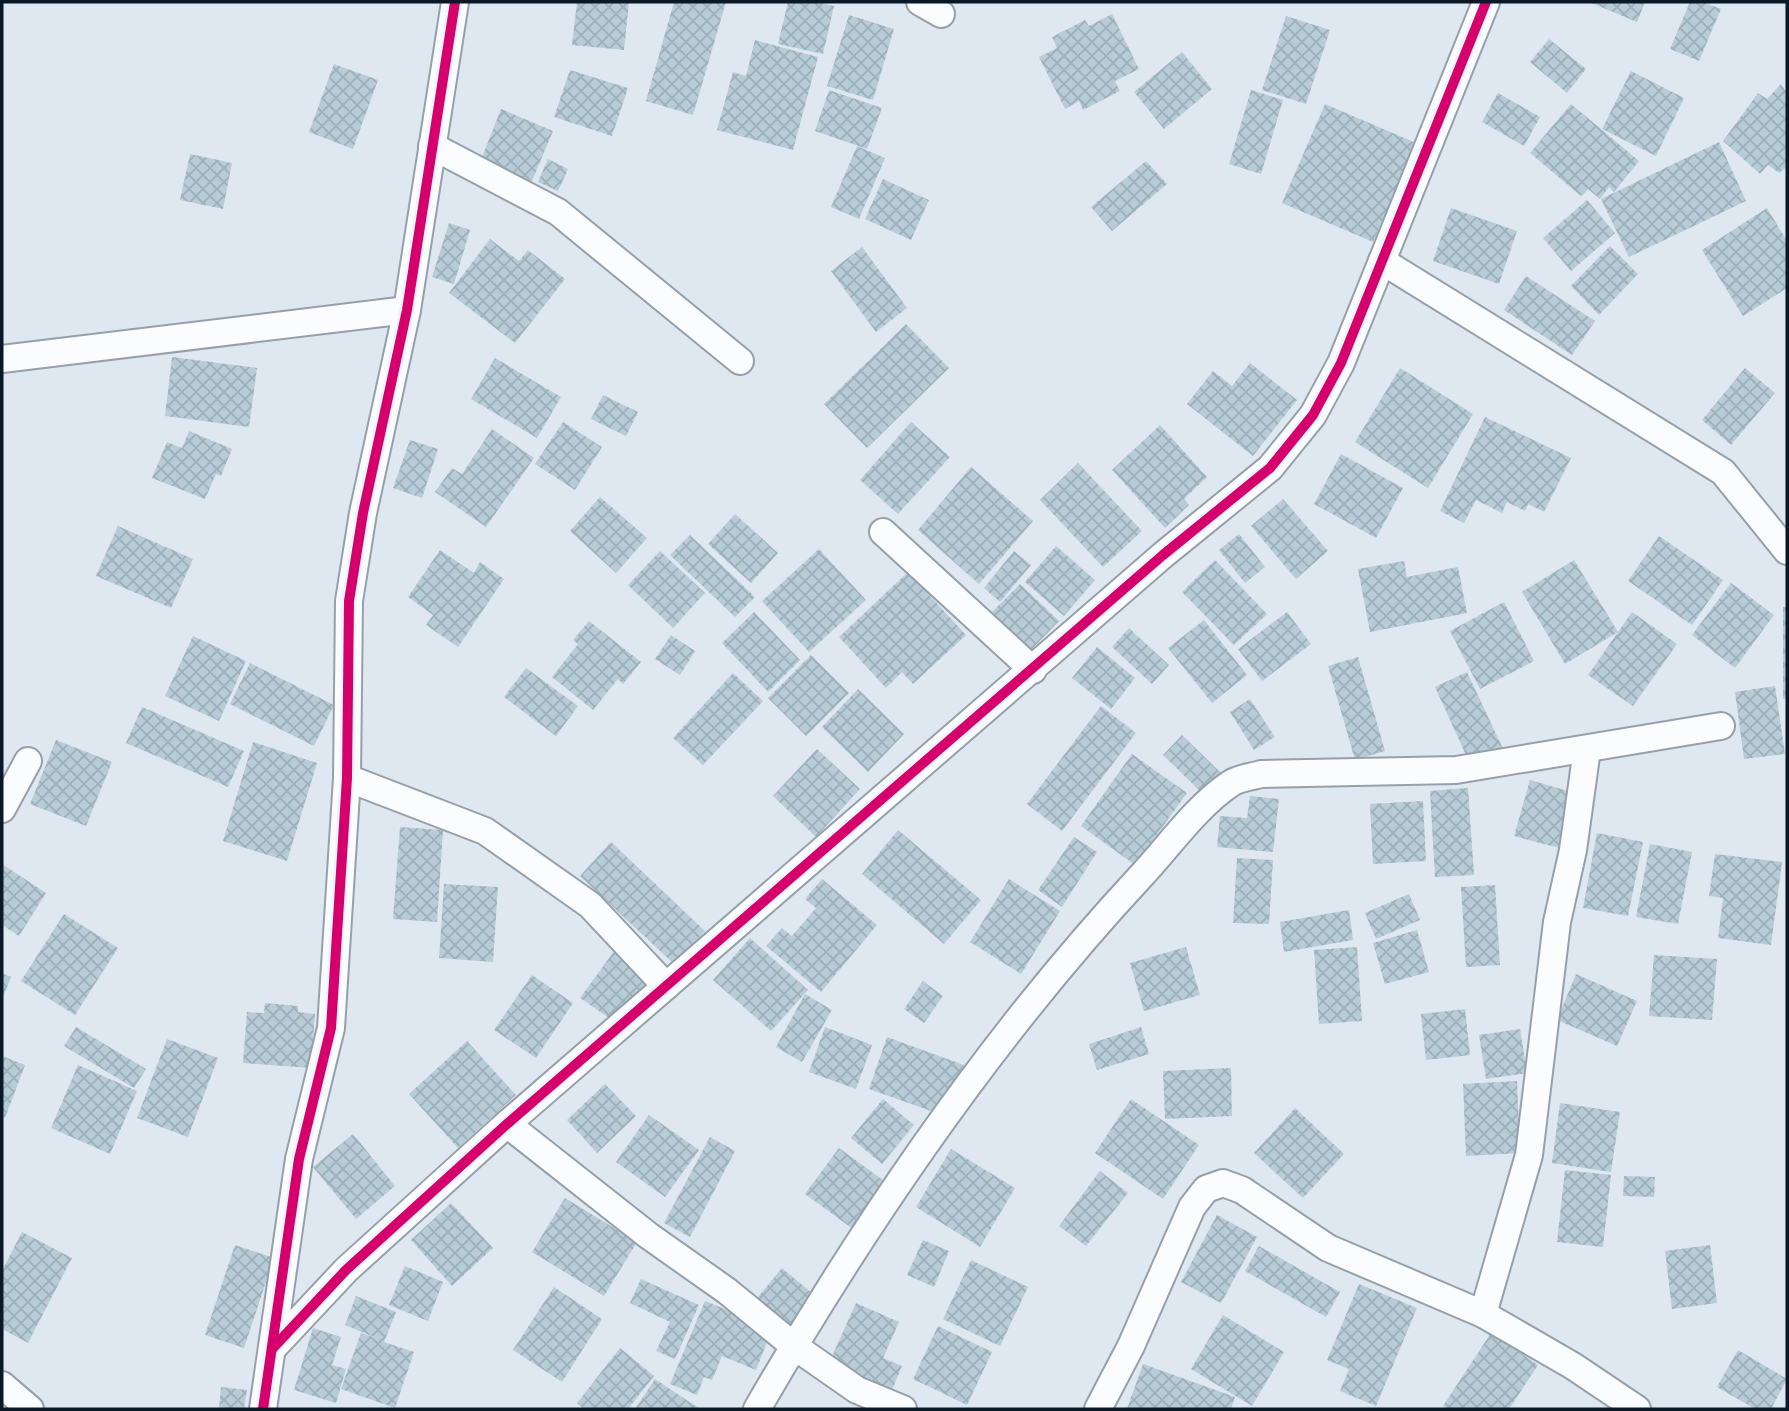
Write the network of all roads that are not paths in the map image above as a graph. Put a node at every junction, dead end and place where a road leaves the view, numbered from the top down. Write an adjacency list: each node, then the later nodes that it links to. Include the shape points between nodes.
1 (455, 2): 3 (street)
2 (1486, 2): 4 (street)
3 (432, 146): 5 (street); 7 (street, via 558,212)
4 (1382, 261): 9 (street, via 1723,472); 10 (street, via 1336,373 1313,415 1270,468)
5 (407, 310): 6 (street); 14 (street, via 349,601)
6 (2, 359)
7 (740, 362)
8 (883, 532): 10 (street)
9 (1787, 551)
10 (1033, 670): 16 (street)
11 (1721, 726): 12 (street)
12 (1587, 749): 18 (street, via 1557,922 1529,1155); 19 (street, via 1456,771 1261,774 1232,782 1090,932 994,1047)
13 (28, 761): 15 (street)
14 (347, 778): 16 (street, via 485,831 590,905); 20 (street, via 331,1028 299,1159)
15 (2, 809)
16 (666, 986): 17 (street)
17 (507, 1125): 19 (street); 20 (street, via 346,1269)
18 (1483, 1314): 26 (street, via 1328,1248 1242,1190 1223,1183 1206,1189 1192,1207); 27 (street)
19 (794, 1346): 24 (street); 25 (street, via 857,1390)
20 (272, 1349): 23 (street)
21 (2, 1385): 22 (street)
22 (30, 1409)
23 (263, 1409)
24 (757, 1409)
25 (903, 1409)
26 (1098, 1409)
27 (1637, 1409)

